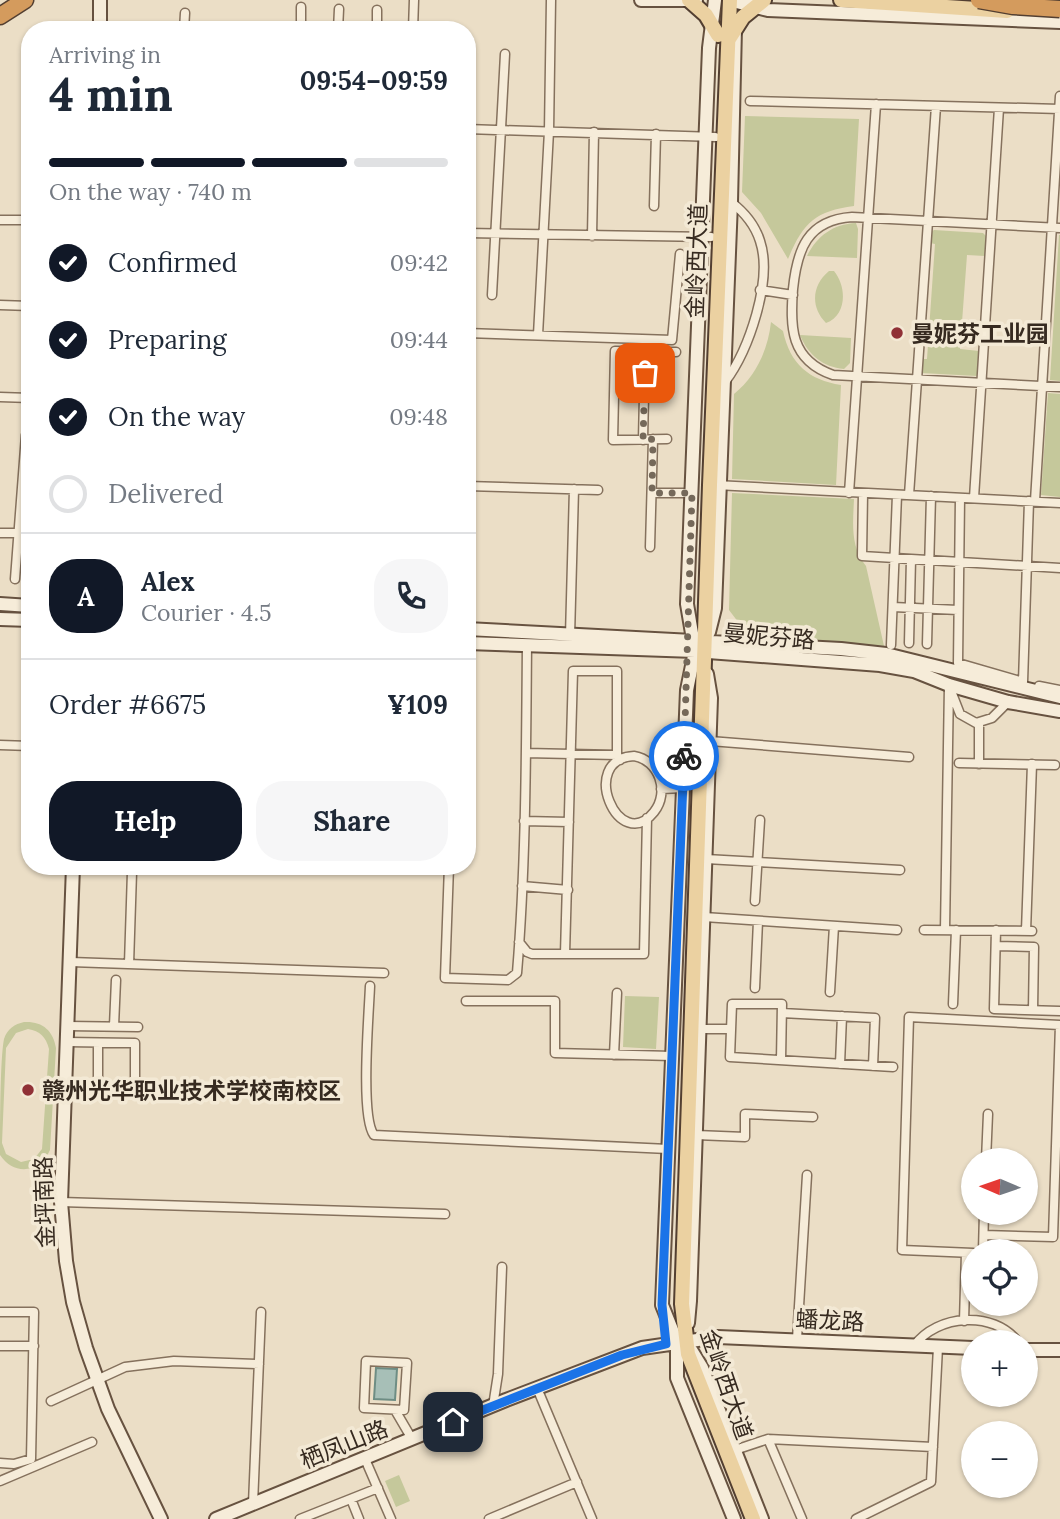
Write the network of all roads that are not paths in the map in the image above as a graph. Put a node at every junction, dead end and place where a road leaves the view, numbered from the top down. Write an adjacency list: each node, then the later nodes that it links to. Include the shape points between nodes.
1 (15, 0): 17 (highway)
2 (25, 0): 22 (highway)
3 (100, 0): 23 (street)
4 (414, 0): 28 (street)
5 (551, 0): 41 (street)
6 (641, 0): 7 (street)
7 (689, 0): 8 (street); 31 (main road)
8 (696, 0)
9 (717, 0): 31 (main road, 金岭西大道)
10 (732, 0): 14 (street); 30 (street); 31 (main road, 金岭西大道)
11 (841, 0): 12 (main road)
12 (874, 1): 13 (main road)
13 (984, 2): 15 (highway, bridge); 20 (highway, bridge)
14 (759, 3): 29 (street, via 768,10); 30 (main road)
15 (1060, 3)
16 (301, 7): 25 (street)
17 (0, 8)
18 (339, 9): 26 (street)
19 (377, 9): 27 (street)
20 (1060, 11)
21 (185, 13): 24 (street)
22 (0, 16)
23 (100, 21)
24 (185, 21)
25 (301, 21)
26 (338, 21)
27 (377, 21)
28 (413, 21)
29 (1060, 22)
30 (735, 27): 31 (main road); 45 (street)
31 (719, 34): 44 (main road, 金岭西大道); 79 (main road, 金岭西大道)
32 (505, 54): 40 (street)
33 (1060, 96): 38 (street)
34 (750, 101): 35 (street)
35 (876, 104): 36 (street); 47 (street)
36 (936, 106): 37 (street); 50 (street)
37 (999, 108): 38 (street); 51 (street)
38 (1060, 109): 52 (street)
39 (476, 129): 40 (street)
40 (501, 130): 41 (street); 54 (street)
41 (549, 131): 42 (street); 55 (street)
42 (594, 132): 43 (street); 56 (street)
43 (656, 135): 44 (street); 46 (street)
44 (710, 136): 57 (main road, 金岭西大道)
45 (731, 202): 59 (street, via 749,219 761,242); 71 (street)
46 (654, 206)
47 (868, 218): 50 (street); 61 (street, via 839,219 813,232 797,259); 68 (street)
48 (0, 220): 49 (street)
49 (21, 220)
50 (928, 221): 51 (street); 69 (street)
51 (992, 225): 52 (street); 70 (street)
52 (1056, 228): 72 (street)
53 (476, 233): 54 (street)
54 (496, 234): 55 (street); 60 (street)
55 (544, 236): 56 (street); 65 (street)
56 (592, 236): 57 (street)
57 (706, 237): 84 (street); 119 (main road, 金岭西大道)
58 (680, 254): 65 (street, via 672,340)
59 (760, 290): 61 (street); 71 (street, via 748,342)
60 (492, 295)
61 (793, 295): 68 (street, via 791,325 802,354 825,372)
62 (0, 305): 63 (street)
63 (21, 306)
64 (476, 333): 65 (street)
65 (538, 335)
66 (645, 351): 67 (street); 78 (street); 78 (street, via 615,351 614,363 613,440)
67 (676, 352)
68 (857, 377): 69 (street); 85 (street)
69 (917, 380): 70 (street); 88 (street)
70 (981, 383): 72 (street); 92 (street)
71 (724, 385): 79 (street)
72 (1042, 386): 73 (street); 93 (street)
73 (1060, 387)
74 (0, 397): 75 (street)
75 (21, 398)
76 (653, 439): 77 (street); 78 (street); 83 (street)
77 (667, 439)
78 (643, 440)
79 (715, 485): 85 (street); 119 (main road, 金岭西大道); 119 (street, via 715,608)
80 (476, 486): 81 (street)
81 (574, 489): 82 (street); 114 (street)
82 (598, 490)
83 (652, 493): 84 (street); 97 (street)
84 (692, 493): 119 (street, via 687,604)
85 (849, 493): 86 (street)
86 (863, 493): 87 (street); 98 (street, via 862,556)
87 (897, 495): 88 (street); 98 (street)
88 (909, 495): 90 (street)
89 (21, 496): 96 (street)
90 (931, 496): 91 (street); 100 (street)
91 (960, 498): 92 (street); 101 (street)
92 (974, 498): 93 (street)
93 (1032, 501): 94 (street); 102 (street)
94 (1060, 503)
95 (0, 533): 96 (street)
96 (18, 533): 104 (street)
97 (650, 547)
98 (895, 558): 99 (street); 107 (street)
99 (911, 559): 100 (street); 108 (street)
100 (928, 560): 101 (street); 109 (street)
101 (959, 562): 102 (street); 110 (street)
102 (1027, 566): 103 (street); 121 (street)
103 (1060, 568)
104 (15, 579)
105 (0, 604): 106 (street)
106 (21, 605)
107 (893, 607): 108 (street); 120 (street)
108 (910, 608): 109 (street); 116 (street)
109 (928, 608): 110 (street); 118 (street)
110 (958, 610): 121 (street, via 958,663)
111 (0, 619): 112 (street)
112 (21, 620)
113 (476, 630): 114 (street, 曼妮芬路)
114 (570, 640): 117 (street, 曼妮芬路); 119 (street, 曼妮芬路)
115 (476, 643): 117 (street, 曼妮芬路)
116 (909, 643)
117 (527, 644): 131 (street)
118 (927, 644)
119 (700, 645): 122 (street, 曼妮芬路, via 914,671); 124 (street, 曼妮芬路, via 886,654); 128 (street, via 711,698); 139 (street, via 687,690); 211 (main road, 金岭西大道, via 673,1304)
120 (891, 645)
121 (1023, 682): 123 (street)
122 (949, 685): 125 (street, 曼妮芬路); 127 (street, via 960,714); 159 (street)
123 (1060, 690)
124 (1060, 697)
125 (1008, 702): 126 (street, 曼妮芬路); 127 (street, via 997,715)
126 (1060, 711)
127 (979, 723): 136 (street)
128 (710, 741): 134 (street); 145 (street)
129 (0, 745): 130 (street)
130 (21, 746)
131 (526, 754): 132 (street); 143 (street)
132 (572, 754): 133 (street); 133 (street, via 573,671 617,671); 144 (street)
133 (619, 757): 140 (street, via 649,761 659,775); 141 (street, via 607,778 610,807 625,820)
134 (909, 757)
135 (959, 763): 136 (street)
136 (979, 764): 137 (street)
137 (1032, 764): 138 (street); 161 (street, via 1029,931)
138 (1055, 765)
139 (683, 788): 140 (street); 187 (street)
140 (661, 789): 141 (street, via 658,807)
141 (647, 818): 164 (street, via 644,954)
142 (760, 820): 146 (street)
143 (524, 821): 144 (street); 151 (street)
144 (569, 822): 152 (street)
145 (706, 859): 146 (street); 154 (street)
146 (757, 862): 147 (street); 153 (street)
147 (900, 870)
148 (73, 875): 165 (street, 金坪南路)
149 (132, 875): 166 (street)
150 (449, 875): 162 (street, via 445,978 508,980 517,973)
151 (522, 886): 152 (street); 162 (street)
152 (568, 890): 164 (street)
153 (755, 901)
154 (704, 918): 155 (street); 182 (street)
155 (758, 921): 156 (street); 170 (street)
156 (834, 926): 157 (street); 171 (street)
157 (897, 930)
158 (924, 930): 159 (street)
159 (945, 930): 160 (street)
160 (956, 930): 161 (street); 174 (street)
161 (996, 930): 163 (street)
162 (519, 942): 164 (street, via 532,954)
163 (996, 946): 175 (street, via 1034,947); 175 (street, via 994,1009)
164 (565, 954)
165 (71, 962): 166 (street); 179 (street, 金坪南路)
166 (129, 964): 167 (street)
167 (384, 973)
168 (116, 980): 180 (street)
169 (370, 986): 196 (street, via 367,1081 369,1128 374,1135)
170 (755, 988)
171 (830, 992)
172 (617, 993): 186 (street)
173 (466, 1001): 186 (street, via 555,1001 555,1053)
174 (953, 1004)
175 (1033, 1010): 176 (street)
176 (1060, 1011)
177 (782, 1013): 178 (street); 183 (street, via 782,1004 732,1004); 188 (street)
178 (842, 1016): 189 (street); 190 (street, via 875,1018)
179 (68, 1026): 180 (street); 184 (street, 金坪南路)
180 (114, 1027): 181 (street)
181 (138, 1027)
182 (700, 1029): 183 (street); 194 (street)
183 (731, 1029): 188 (street, via 730,1057)
184 (67, 1042): 185 (street); 198 (street, 金坪南路)
185 (98, 1043): 185 (street, via 135,1043 135,1093 98,1093)
186 (614, 1055): 187 (street)
187 (672, 1056): 196 (street)
188 (781, 1060): 189 (street)
189 (840, 1064): 190 (street)
190 (873, 1066): 191 (street)
191 (893, 1067)
192 (988, 1114): 195 (street)
193 (813, 1116): 194 (street, via 746,1114 744,1137)
194 (696, 1135): 211 (street, via 690,1301)
195 (987, 1148)
196 (668, 1149): 211 (street, via 662,1305)
197 (807, 1175): 210 (street)
198 (61, 1202): 199 (street); 220 (street, 金坪南路, via 73,1302)
199 (445, 1214)
200 (984, 1225): 201 (street)
201 (984, 1235): 202 (street); 203 (street, via 1053,1237 1060,1025 909,1017 902,1251)
202 (984, 1239)
203 (961, 1253)
204 (502, 1267): 223 (street)
205 (0, 1312): 213 (street, via 34,1312)
206 (261, 1312): 219 (street)
207 (964, 1316): 208 (street)
208 (964, 1321): 209 (street); 214 (street, via 936,1326)
209 (1007, 1330)
210 (797, 1339): 211 (street, 蟠龙路, via 718,1337); 214 (street, 蟠龙路)
211 (681, 1342): 221 (street, 栖凤山路, via 632,1352); 229 (street, via 702,1368); 246 (street, via 677,1378); 247 (main road, 金岭西大道, via 689,1382); 248 (main road, 金岭西大道)
212 (0, 1346): 213 (street)
213 (34, 1346): 231 (street, via 31,1459)
214 (914, 1346): 215 (street, 蟠龙路)
215 (938, 1347): 216 (street, 蟠龙路); 228 (street)
216 (961, 1348)
217 (1038, 1350): 218 (street)
218 (1060, 1350)
219 (259, 1364): 220 (street, via 174,1361 125,1367); 236 (street)
220 (97, 1380): 222 (street); 238 (street, 金坪南路)
221 (537, 1388): 223 (street, 栖凤山路); 233 (street)
222 (51, 1401)
223 (493, 1406): 225 (street, 栖凤山路)
224 (395, 1410): 224 (street, via 364,1408 366,1361 407,1363 404,1410); 225 (street)
225 (412, 1439): 230 (street, 栖凤山路)
226 (768, 1439): 228 (street); 229 (street); 250 (street)
227 (92, 1442): 232 (street)
228 (933, 1447): 251 (street, via 931,1482)
229 (734, 1450): 249 (street)
230 (365, 1458): 234 (street); 236 (street, 栖凤山路)
231 (0, 1463)
232 (0, 1481)
233 (577, 1482): 244 (street); 245 (street)
234 (378, 1488): 235 (street); 243 (street)
235 (351, 1499): 237 (street); 242 (street)
236 (253, 1504): 239 (street, 栖凤山路)
237 (323, 1510): 240 (street); 241 (street)
238 (161, 1519)
239 (216, 1519)
240 (300, 1519)
241 (326, 1519)
242 (359, 1519)
243 (391, 1519)
244 (489, 1519)
245 (592, 1519)
246 (734, 1519)
247 (742, 1519)
248 (753, 1519)
249 (762, 1519)
250 (802, 1519)
251 (856, 1519)

